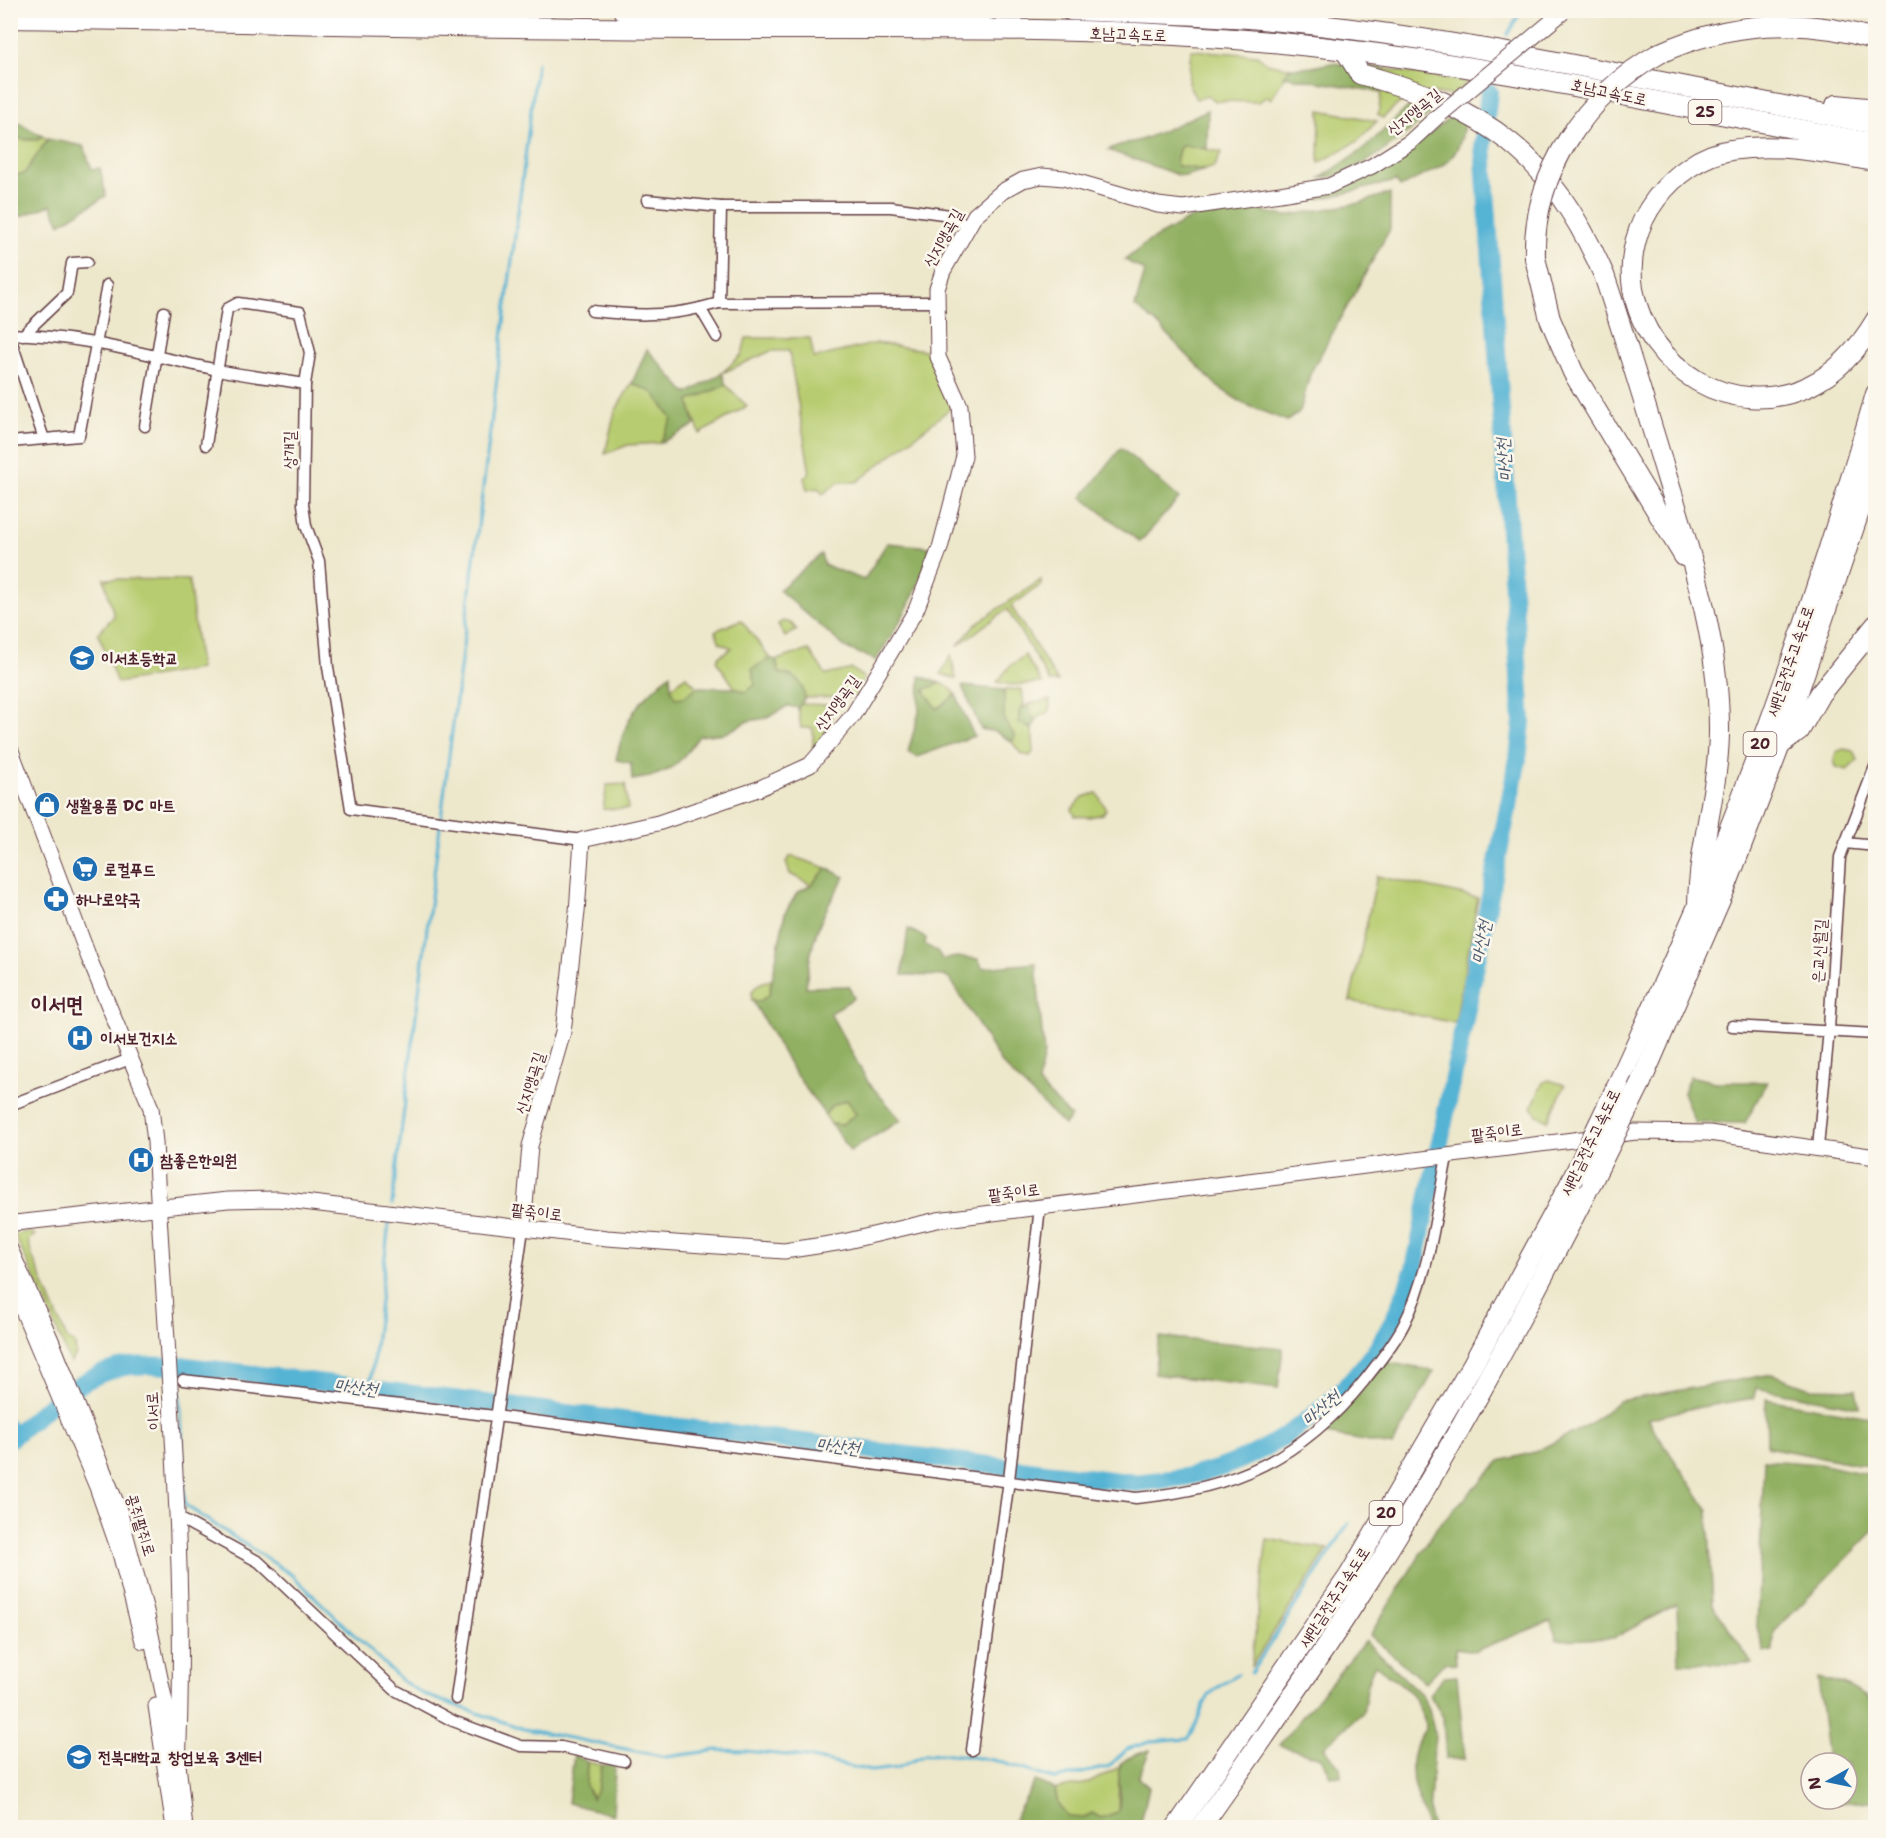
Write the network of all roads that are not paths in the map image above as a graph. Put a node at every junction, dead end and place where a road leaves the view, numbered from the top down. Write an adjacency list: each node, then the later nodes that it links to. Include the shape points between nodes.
1 (623, 10): 2 (highway, via 912,14)
2 (988, 10)
3 (1070, 10): 6 (highway, 호남고속도로 / 25)
4 (1214, 10): 6 (highway)
5 (1564, 11): 19 (street, 신지앵곡길, bridge, via 1410,142 1329,186 1183,208 1042,176 1023,180 1003,191)
6 (1193, 15): 10 (highway, 호남고속도로 / 25, via 1380,33)
7 (10, 18): 9 (highway, 호남고속도로 / 25, via 443,27 1028,31 1200,36)
8 (1875, 40): 41 (highway, bridge, via 1836,29 1782,24 1702,36 1660,54 1646,61 1587,114 1561,150 1539,200 1535,258 1550,320 1573,372)
9 (1345, 50): 11 (highway, 호남고속도로 / 25, via 1536,77); 41 (highway, via 1360,74 1434,98 1476,117 1512,143 1565,200 1604,275)
10 (1717, 93): 12 (highway); 13 (highway, 호남고속도로 / 25)
11 (1678, 106): 14 (highway, 호남고속도로 / 25); 15 (highway)
12 (1875, 108)
13 (1875, 124)
14 (1875, 144)
15 (1802, 148): 16 (highway); 27 (highway, via 1728,150 1688,169 1662,191 1646,215 1633,252 1631,277 1643,324 1666,359 1693,380 1725,393 1765,396 1809,386 1837,369 1865,338)
16 (1875, 161)
17 (647, 200): 18 (street)
18 (721, 207): 19 (street, via 891,207 950,215); 23 (street)
19 (968, 226): 22 (street, 신지앵곡길, via 943,271)
20 (87, 262): 28 (street, via 72,263 67,292)
21 (107, 285): 31 (street)
22 (935, 302): 23 (street); 47 (street, 신지앵곡길, via 938,357 960,406 964,456 940,548 916,610 853,716 810,765 758,789 658,823)
23 (719, 303): 24 (street)
24 (700, 308): 26 (street, via 660,315); 30 (street)
25 (164, 312): 32 (street)
26 (592, 312)
27 (1875, 320)
28 (22, 335): 29 (street); 31 (street)
29 (10, 336): 37 (street)
30 (717, 337)
31 (96, 342): 32 (street); 37 (street, via 79,436)
32 (157, 355): 33 (street); 36 (street)
33 (218, 370): 34 (street); 34 (street, 상개길, via 227,309 238,303 300,312 310,353); 39 (street)
34 (305, 384): 46 (street, 상개길, via 303,504 306,526 319,561 328,667)
35 (1875, 394): 50 (highway, 새만금전주고속도로 / 20, via 1819,578)
36 (145, 426)
37 (44, 439): 38 (street)
38 (10, 442)
39 (206, 445)
40 (1875, 462): 43 (highway, 새만금전주고속도로 / 20)
41 (1698, 578): 50 (highway, via 1711,636 1719,732 1713,803 1699,869)
42 (1875, 625): 43 (highway, via 1820,694 1799,731)
43 (1780, 745): 80 (highway, 새만금전주고속도로 / 20, bridge, via 1726,886 1641,1082 1504,1349 1360,1595)
44 (10, 748): 54 (street, 이서로)
45 (1875, 764): 48 (street, 은교신월길)
46 (351, 809): 47 (street, 신지앵곡길)
47 (582, 840): 62 (street, 신지앵곡길, via 578,912 563,1032 530,1146)
48 (1845, 843): 49 (street); 52 (street, 은교신월길, via 1840,856)
49 (1875, 846)
50 (1698, 904): 79 (highway, 새만금전주고속도로 / 20, bridge, via 1571,1182 1473,1364 1349,1576)
51 (1732, 1026): 52 (street)
52 (1829, 1029): 53 (street); 56 (street, 은교신월길)
53 (1875, 1034)
54 (130, 1059): 55 (street); 60 (street, 이서로, via 151,1108)
55 (10, 1105)
56 (1818, 1147): 57 (street, 팥죽이로, via 1709,1133 1636,1132); 58 (street, 팥죽이로)
57 (1446, 1157): 59 (street, 팥죽이로); 71 (street, via 1426,1264 1404,1325 1342,1408 1312,1436 1245,1475 1167,1495 1136,1498)
58 (1875, 1157)
59 (1040, 1207): 62 (street, 팥죽이로, via 937,1220 784,1251); 71 (street)
60 (158, 1209): 61 (street, 팥죽이로); 62 (street, 팥죽이로, via 228,1200 278,1199); 72 (street, 이서로)
61 (15, 1223)
62 (523, 1229): 69 (street)
63 (10, 1249): 67 (street, 콩쥐팥쥐로)
64 (10, 1280): 66 (street, 콩쥐팥쥐로)
65 (10, 1304): 66 (street)
66 (28, 1320): 67 (street, 콩쥐팥쥐로)
67 (57, 1372): 70 (street, 콩쥐팥쥐로)
68 (183, 1380): 69 (street)
69 (496, 1413): 71 (street); 73 (street)
70 (75, 1417): 76 (street, 콩쥐팥쥐로, via 119,1510 146,1611); 77 (street, 콩쥐팥쥐로, via 147,1656)
71 (1009, 1477): 74 (street)
72 (177, 1517): 75 (street, via 259,1562 396,1690 453,1721 521,1746 561,1747); 76 (street, 이서로, via 182,1689)
73 (456, 1699)
74 (972, 1750)
75 (624, 1761)
76 (178, 1764): 78 (street, 콩쥐팥쥐로)
77 (174, 1827)
78 (185, 1827)
79 (1176, 1827)
80 (1200, 1827)

